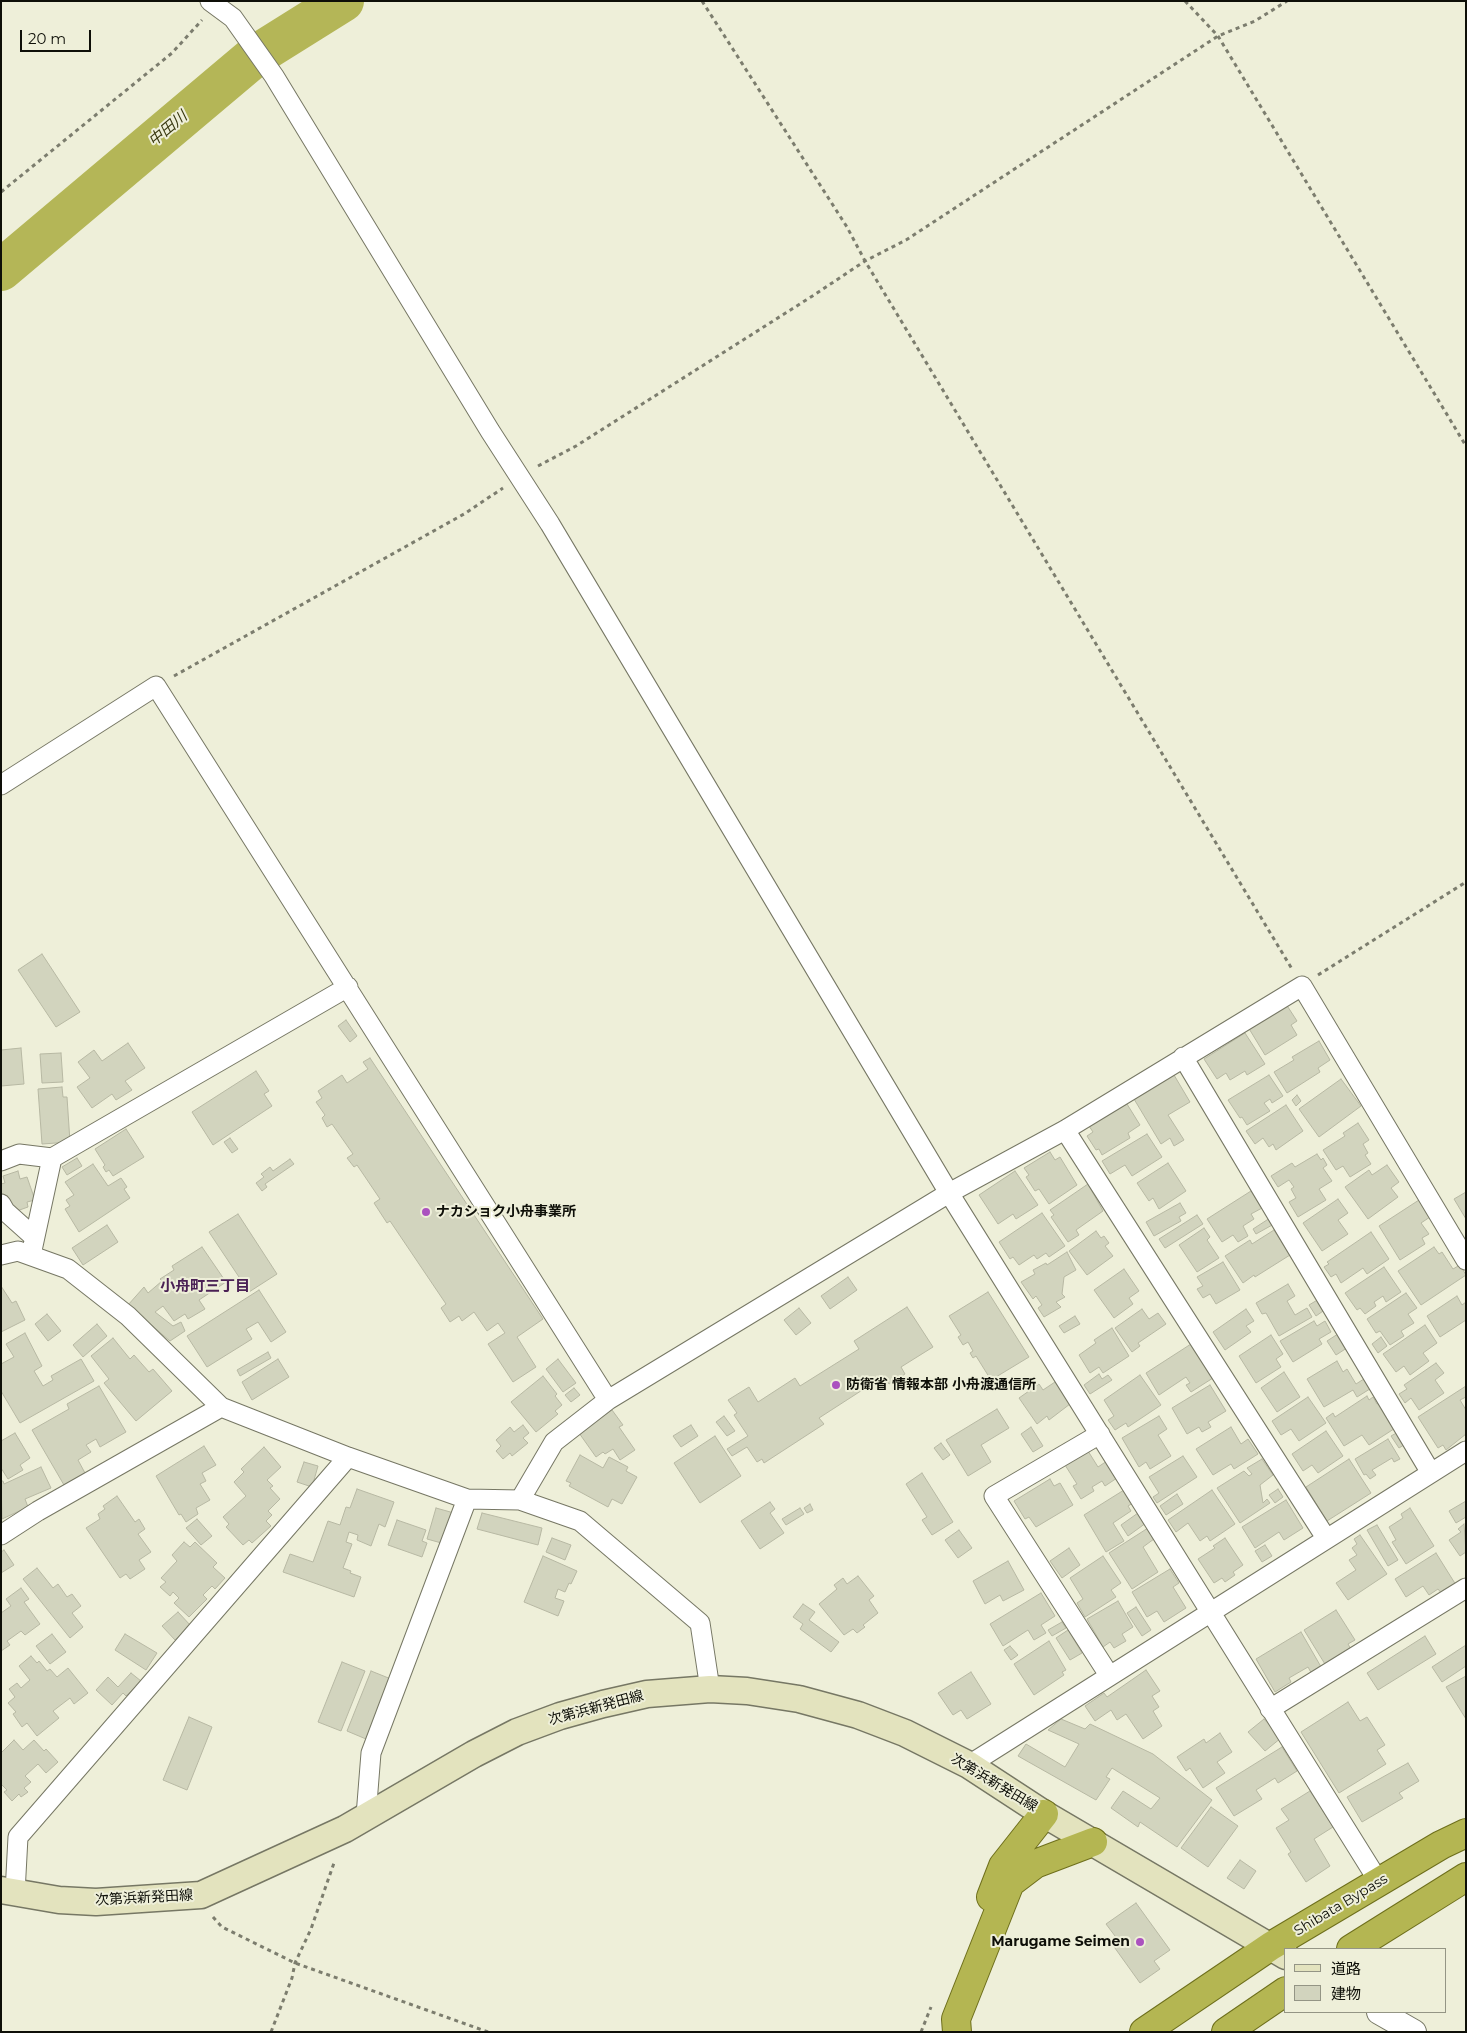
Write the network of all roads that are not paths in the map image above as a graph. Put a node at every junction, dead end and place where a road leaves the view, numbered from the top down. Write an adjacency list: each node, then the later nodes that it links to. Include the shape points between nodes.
1 (212, 3): 8 (street, via 233,18 274,76 520,476)
2 (1, 786): 3 (street, via 156,686)
3 (348, 987): 6 (street); 14 (street)
4 (1183, 1057): 5 (street); 13 (street, via 1302,986); 19 (street)
5 (1065, 1130): 8 (street); 23 (street)
6 (52, 1158): 7 (street, via 19,1154); 10 (street)
7 (1, 1161)
8 (949, 1194): 14 (street); 16 (street)
9 (1, 1204): 10 (street)
10 (34, 1237): 12 (street)
11 (1, 1255): 12 (street, via 18,1251)
12 (30, 1256): 15 (street, via 68,1270 128,1316)
13 (1466, 1260)
14 (608, 1400): 21 (street, via 554,1442)
15 (221, 1407): 18 (street); 22 (street)
16 (1100, 1434): 25 (street); 26 (street, via 994,1496)
17 (1466, 1451): 19 (street)
18 (348, 1457): 20 (street); 36 (street, via 18,1836)
19 (1431, 1472): 23 (street)
20 (467, 1499): 21 (street); 31 (street, via 371,1753)
21 (520, 1500): 27 (street, via 580,1521 700,1623)
22 (1, 1535)
23 (1326, 1538): 25 (street)
24 (1466, 1588): 28 (street)
25 (1211, 1611): 26 (street); 28 (street)
26 (1109, 1675): 29 (street)
27 (710, 1689): 29 (main road, 次第浜新発田線, via 748,1690 798,1698 858,1715 905,1733); 31 (main road, 次第浜新発田線, via 647,1694 603,1704 516,1732)
28 (1270, 1709): 35 (street)
29 (969, 1765): 30 (main road, 次第浜新発田線)
30 (1044, 1814): 33 (main road, 次第浜新発田線); 41 (highway, via 1003,1866)
31 (366, 1816): 36 (main road, 次第浜新発田線, via 345,1829 201,1895 96,1902 59,1900)
32 (1466, 1833): 35 (highway, Shibata Bypass)
33 (1093, 1842): 38 (main road, 次第浜新発田線); 42 (highway, via 1035,1864 1010,1883 956,2019)
34 (1466, 1877): 37 (highway)
35 (1380, 1882): 38 (highway, Shibata Bypass)
36 (8, 1891)
37 (1353, 1948)
38 (1278, 1951): 43 (highway, Shibata Bypass)
39 (1284, 1993): 44 (highway)
40 (1381, 2013): 45 (street)
41 (940, 2032)
42 (957, 2032)
43 (1144, 2032)
44 (1226, 2032)
45 (1414, 2032)

